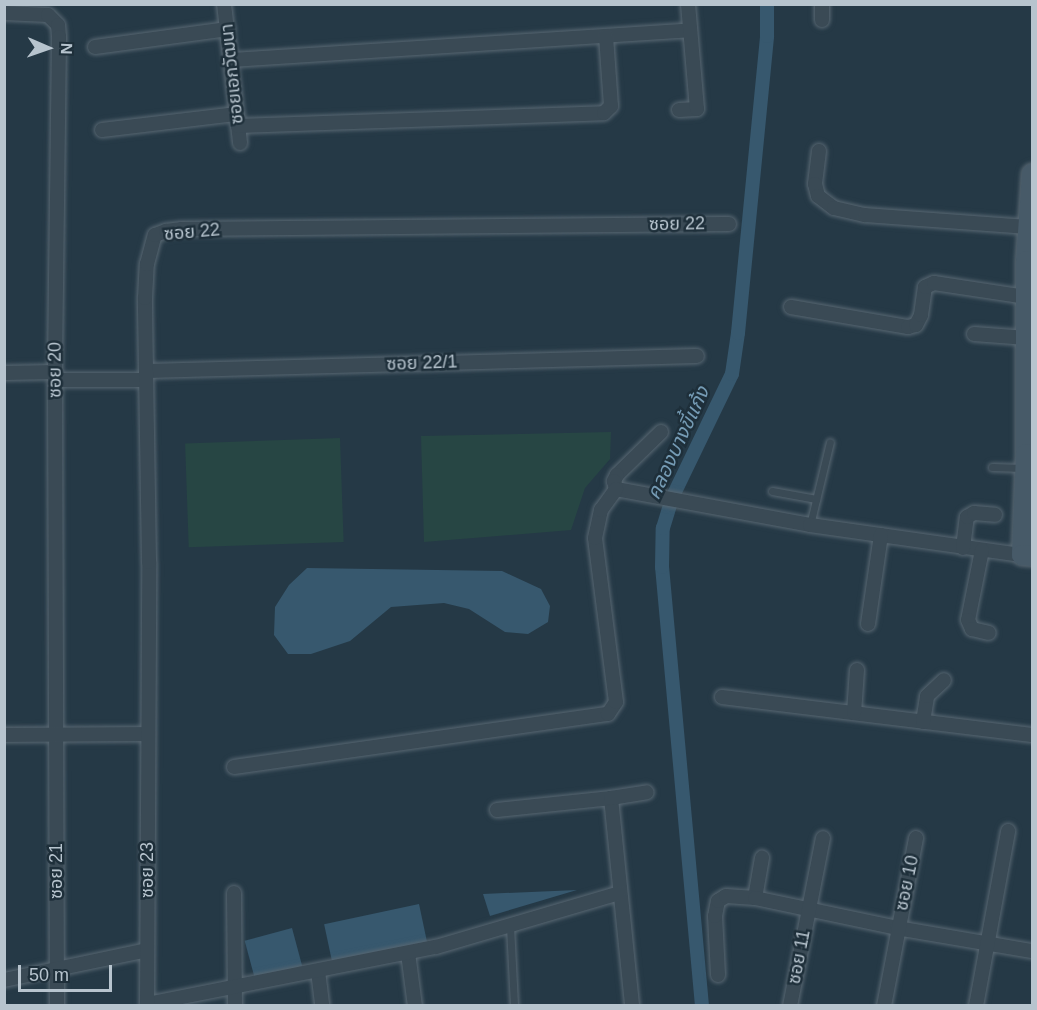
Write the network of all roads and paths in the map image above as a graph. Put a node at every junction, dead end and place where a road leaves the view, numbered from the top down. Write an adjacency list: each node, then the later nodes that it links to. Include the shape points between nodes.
1 (224, 4): 6 (street, ซอยเอกวัฒนา)
2 (688, 4): 7 (street)
3 (822, 4): 5 (street)
4 (4, 13): 26 (street, ซอย 20, via 41,14 55,19 58,25)
5 (822, 20)
6 (228, 29): 9 (street); 10 (street, ซอยเอกวัฒนา)
7 (690, 30): 8 (street); 11 (street, via 697,108)
8 (606, 36): 10 (street); 12 (street, via 610,105 604,113)
9 (95, 47)
10 (231, 60): 12 (street, ซอยเอกวัฒนา)
11 (680, 110)
12 (237, 120): 13 (street); 14 (street, ซอยเอกวัฒนา)
13 (102, 130)
14 (240, 143)
15 (819, 151): 18 (street, via 815,184 818,196 834,208 864,215)
16 (1032, 181): 18 (street)
17 (729, 224): 25 (street, ซอย 22, via 166,231 155,235 147,264)
18 (1028, 227): 19 (street)
19 (1027, 297): 20 (street, via 934,283 925,287 916,325 908,327); 22 (street)
20 (790, 307)
21 (974, 334): 22 (street)
22 (1030, 345): 30 (street)
23 (697, 356): 25 (street, ซอย 22/1)
24 (4, 373): 26 (street, ซอย 22/1)
25 (146, 375): 26 (street, ซอย 22/1); 47 (street, ซอย 22)
26 (55, 376): 50 (street, ซอย 20)
27 (661, 432): 31 (street, via 617,475)
28 (830, 442): 33 (lane)
29 (992, 467): 30 (lane)
30 (1025, 469): 39 (street)
31 (616, 489): 35 (street); 51 (street, via 601,510 595,538 616,702 608,714)
32 (772, 491): 33 (lane)
33 (816, 499): 35 (lane)
34 (995, 514): 37 (street, via 974,513 967,517)
35 (810, 525): 36 (street)
36 (880, 535): 37 (street); 40 (street)
37 (963, 548): 38 (street)
38 (982, 550): 39 (street); 41 (street, via 968,620 972,629)
39 (1027, 556)
40 (868, 624)
41 (989, 633)
42 (857, 670): 45 (street)
43 (944, 680): 46 (street, via 927,696)
44 (722, 697): 45 (street)
45 (854, 713): 46 (street)
46 (923, 722): 49 (street)
47 (147, 734): 50 (street); 66 (street, ซอย 23)
48 (4, 735): 50 (street)
49 (1032, 735)
50 (56, 736): 69 (street, ซอย 21)
51 (234, 767)
52 (647, 792): 53 (street)
53 (611, 798): 54 (street); 60 (street)
54 (497, 810)
55 (1008, 831): 65 (street)
56 (823, 838): 62 (street, ซอย 11)
57 (916, 838): 64 (street, ซอย 10)
58 (762, 858): 61 (street)
59 (234, 893): 73 (street)
60 (619, 893): 63 (street); 80 (street)
61 (755, 898): 62 (street); 71 (street, via 726,896 718,901)
62 (809, 909): 64 (street); 81 (street, ซอย 11)
63 (510, 926): 68 (street); 79 (lane)
64 (897, 928): 65 (street); 82 (street, ซอย 10)
65 (988, 942): 67 (street); 83 (street)
66 (147, 950): 69 (street); 75 (street, ซอย 23)
67 (1032, 951)
68 (408, 953): 70 (street); 78 (street)
69 (57, 969): 72 (street); 74 (street, ซอย 21)
70 (318, 971): 73 (street); 77 (street)
71 (718, 975)
72 (4, 980)
73 (235, 987): 75 (street); 76 (street)
74 (57, 1005)
75 (147, 1005)
76 (235, 1005)
77 (322, 1005)
78 (415, 1005)
79 (514, 1005)
80 (632, 1005)
81 (790, 1005)
82 (884, 1005)
83 (976, 1005)

